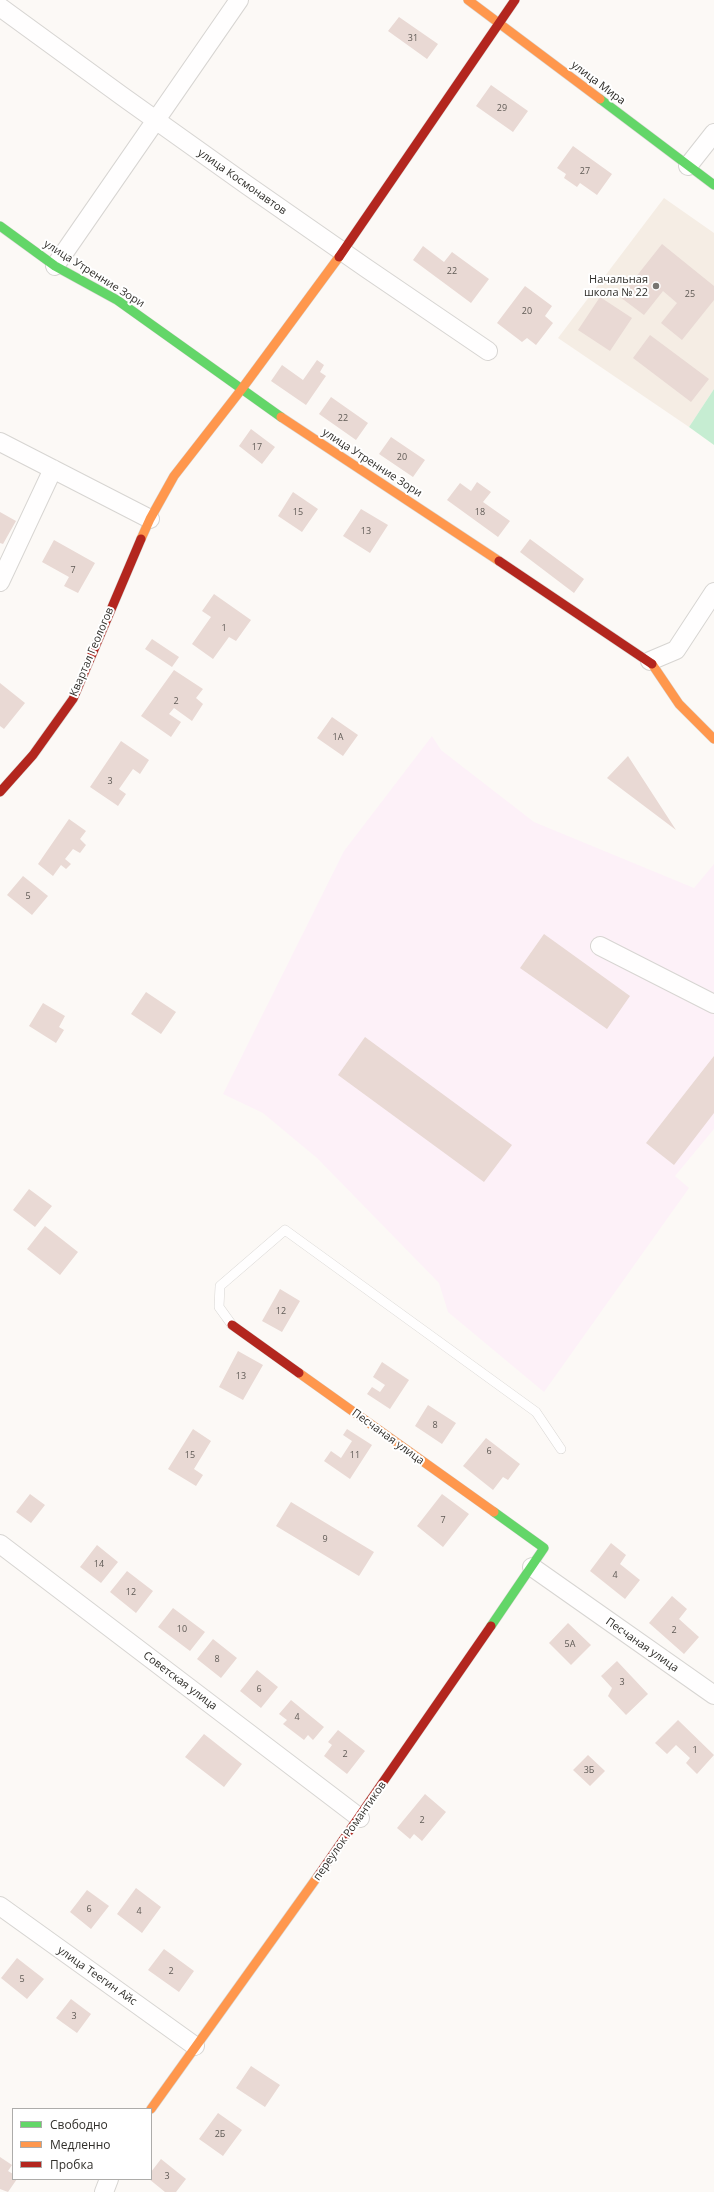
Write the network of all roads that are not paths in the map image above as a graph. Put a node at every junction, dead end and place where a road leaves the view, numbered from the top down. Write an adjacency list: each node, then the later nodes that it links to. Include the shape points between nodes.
1 (240, 0): 6 (street)
2 (468, 0): 5 (street, улица Мира)
3 (515, 0): 5 (street, Квартал Геологов)
4 (0, 8): 6 (street, улица Космонавтов)
5 (498, 24): 8 (street, улица Мира); 11 (street, Квартал Геологов)
6 (156, 122): 11 (street, улица Космонавтов); 12 (street)
7 (714, 134): 8 (street)
8 (688, 166): 9 (street, улица Мира)
9 (714, 185)
10 (0, 226): 12 (street, улица Утренние Зори)
11 (342, 253): 13 (street, улица Космонавтов); 14 (street, Квартал Геологов)
12 (56, 266): 14 (street, улица Утренние Зори, via 117,300)
13 (488, 351)
14 (241, 390): 17 (street, Квартал Геологов, via 174,476); 20 (street, улица Утренние Зори)
15 (0, 442): 16 (street)
16 (53, 469): 17 (street); 18 (street)
17 (150, 519): 22 (street, Квартал Геологов, via 73,699 33,755)
18 (0, 582)
19 (714, 592): 20 (street, via 676,650)
20 (650, 661): 21 (street, улица Утренние Зори, via 679,704)
21 (714, 739)
22 (0, 792)
23 (600, 946): 24 (street)
24 (714, 1004)
25 (232, 1325): 26 (lane, via 220,1307 220,1286 285,1230 536,1412); 28 (street, Песчаная улица)
26 (561, 1449)
27 (0, 1544): 31 (street, Советская улица)
28 (544, 1548): 29 (street, переулок Романтиков)
29 (532, 1567): 30 (street, Песчаная улица); 31 (street, переулок Романтиков)
30 (714, 1696)
31 (360, 1818): 33 (street, переулок Романтиков)
32 (0, 1906): 33 (street, улица Теегин Айс)
33 (196, 2046): 34 (street, переулок Романтиков)
34 (152, 2108)
35 (109, 2180): 36 (street)
36 (104, 2192)

